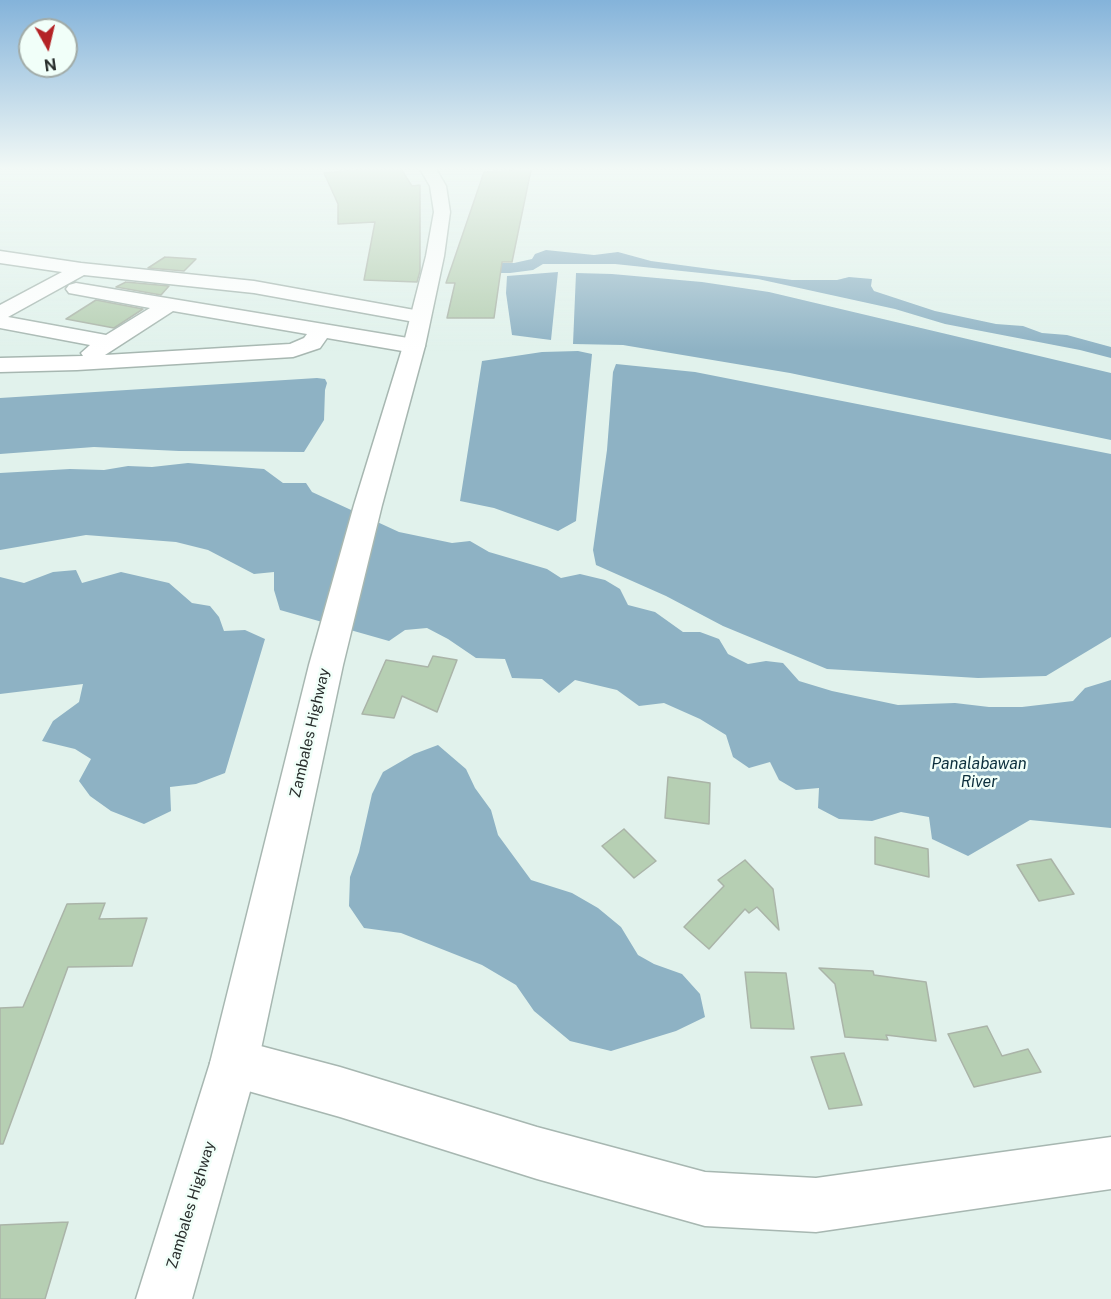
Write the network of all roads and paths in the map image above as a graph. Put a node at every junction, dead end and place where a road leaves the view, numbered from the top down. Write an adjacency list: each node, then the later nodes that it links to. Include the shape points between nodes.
1 (439, 230): 8 (street, Zambales Highway)
2 (0, 257): 3 (street)
3 (81, 269): 5 (street); 8 (street, via 254,287)
4 (20, 281): 5 (street)
5 (51, 285): 6 (street); 7 (street)
6 (170, 305): 10 (street); 11 (street)
7 (0, 313)
8 (420, 317): 12 (street, Zambales Highway)
9 (0, 322): 11 (street)
10 (321, 331): 12 (street); 13 (street, via 312,343 293,350)
11 (109, 342): 13 (street)
12 (414, 346): 15 (street, Zambales Highway, via 326,664)
13 (77, 363): 14 (street)
14 (0, 365)
15 (234, 1063): 16 (street, via 537,1153 705,1198 816,1205); 17 (street, Zambales Highway)
16 (1111, 1163)
17 (164, 1299)

